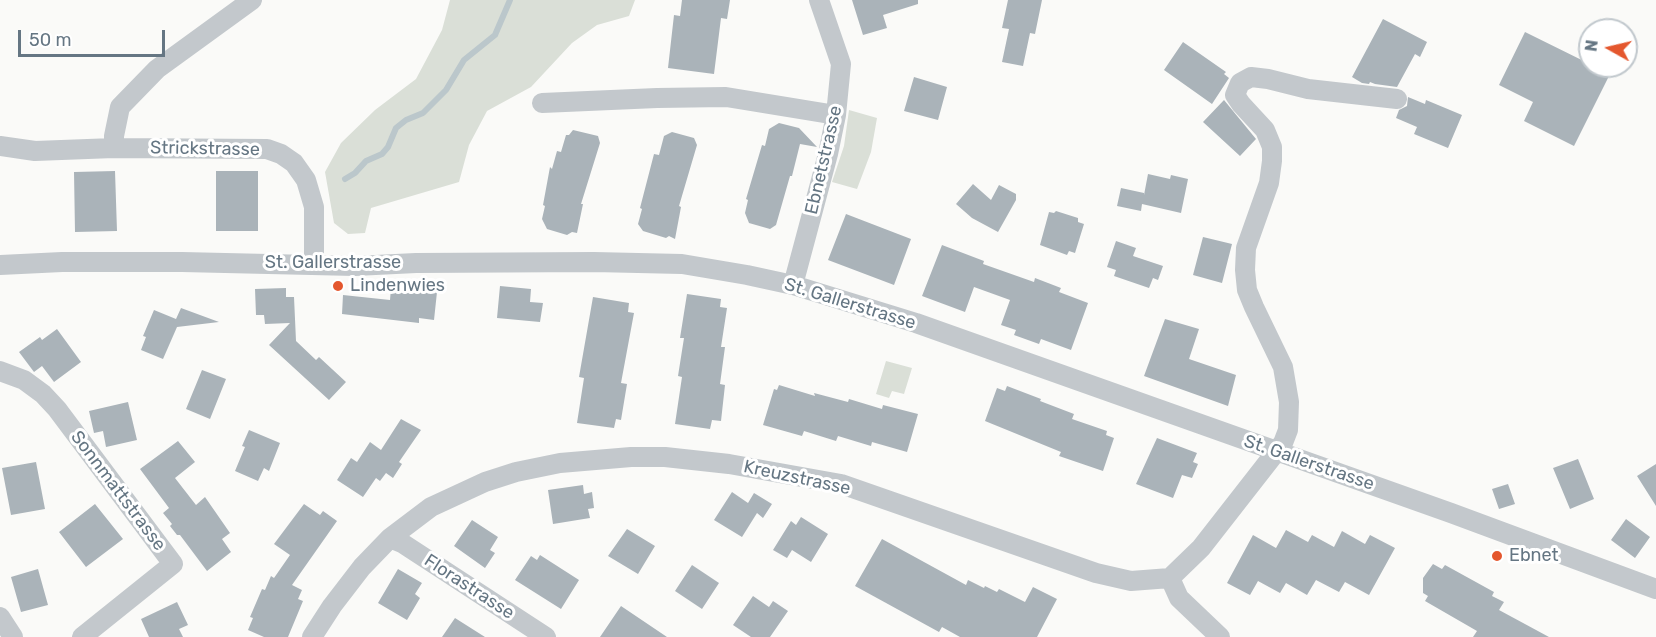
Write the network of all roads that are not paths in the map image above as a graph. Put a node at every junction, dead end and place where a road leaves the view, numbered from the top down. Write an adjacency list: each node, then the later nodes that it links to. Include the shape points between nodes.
1 (252, 0): 7 (street, via 157,69 120,107)
2 (819, 0): 5 (street, Ebnetstrasse, via 841,64)
3 (1397, 99): 12 (street, via 1308,89 1251,77 1240,83 1235,95 1265,129 1272,147 1269,183 1246,248 1245,270 1247,290 1276,350 1288,387 1288,430)
4 (542, 103): 5 (street, via 726,97)
5 (836, 115): 10 (street, Ebnetstrasse)
6 (0, 146): 7 (street, Strickstrasse, via 35,151)
7 (114, 148): 9 (street, Strickstrasse, via 267,149 281,154 294,163 306,180 315,207)
8 (0, 265): 9 (street, St. Gallerstrasse)
9 (314, 265): 10 (street, St. Gallerstrasse, via 663,263 699,266)
10 (793, 285): 12 (street, St. Gallerstrasse, via 916,323)
11 (0, 371): 18 (street, Sonnmattstrasse, via 24,380 57,409 173,564)
12 (1276, 452): 14 (street, via 1201,548); 15 (street, St. Gallerstrasse)
13 (390, 538): 14 (street, Kreuzstrasse, via 431,507 516,472 560,463 665,457 842,484 1096,573 1131,581); 19 (street, Kreuzstrasse, via 362,567); 20 (street, Florastrasse)
14 (1170, 578): 21 (street, via 1179,597)
15 (1656, 589)
16 (0, 617): 17 (street)
17 (12, 637)
18 (82, 637)
19 (312, 637)
20 (546, 637)
21 (1220, 637)

